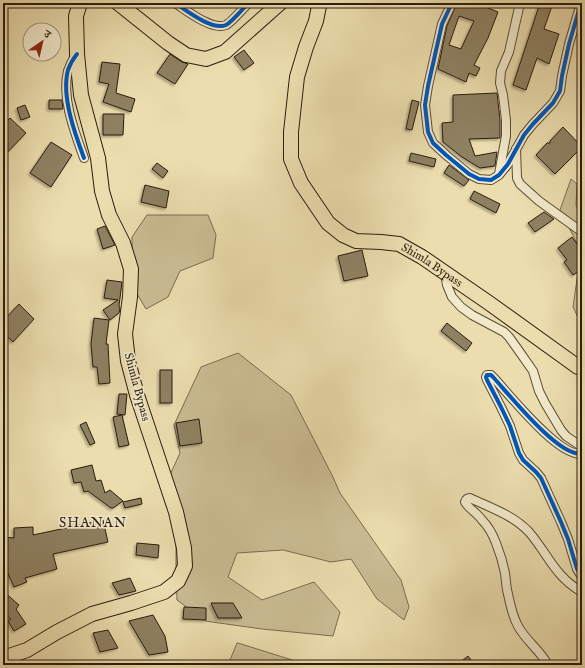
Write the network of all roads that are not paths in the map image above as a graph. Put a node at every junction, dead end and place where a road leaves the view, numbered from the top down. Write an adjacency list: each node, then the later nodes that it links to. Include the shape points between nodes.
1 (80, 3): 10 (highway, Shimla Bypass, via 76,16)
2 (118, 3): 5 (highway, via 168,43 186,54 206,59 225,52)
3 (175, 3): 4 (street, via 196,17 220,26 227,25)
4 (249, 3)
5 (280, 3)
6 (318, 3): 15 (highway, Shimla Bypass, via 316,21 297,77 292,117 291,159 301,183 328,223 342,235 356,241 399,244)
7 (452, 3): 13 (street, via 442,24 428,86 425,105 428,132 433,143 469,174 479,179 492,180)
8 (520, 3): 13 (street, via 509,52 501,71 506,136)
9 (581, 3): 11 (street, via 569,44 560,91)
10 (77, 54): 12 (street, via 68,71 66,84 70,118); 21 (highway, Shimla Bypass, via 81,95 98,158 102,191 131,269 125,334 128,361 176,512 186,566 178,581 164,592 92,614 27,650)
11 (516, 148): 13 (street); 14 (street, via 517,178 520,184)
12 (84, 158)
13 (499, 175)
14 (582, 232)
15 (445, 273): 16 (highway, Shimla Bypass); 17 (street, via 452,297 461,307 510,337 533,371 539,391 561,430)
16 (582, 368)
17 (582, 447)
18 (582, 453): 19 (street, via 567,450 554,441 491,375 487,375 519,453 541,478 564,528)
19 (582, 577)
20 (582, 592): 22 (street, via 562,577 529,533 519,524 470,498 466,500 467,505 482,519 496,541 517,625)
21 (3, 658)
22 (548, 665)

